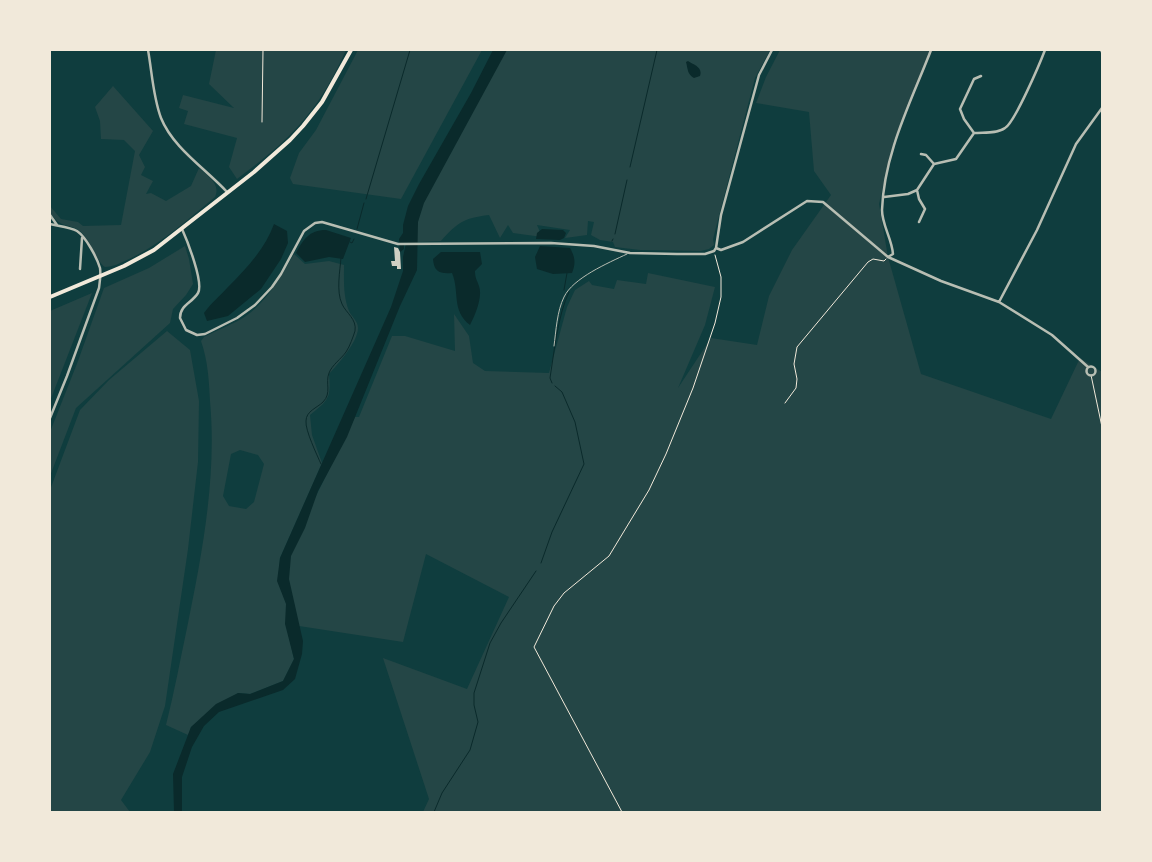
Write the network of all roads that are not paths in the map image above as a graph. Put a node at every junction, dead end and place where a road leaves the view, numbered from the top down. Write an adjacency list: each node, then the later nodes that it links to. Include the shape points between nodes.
1 (148, 50): 12 (street, via 157,103 166,126 180,146)
2 (351, 50): 12 (main road, via 322,102 303,126 277,152)
3 (772, 50): 20 (street, via 759,75)
4 (931, 50): 13 (street, via 890,154)
5 (1045, 50): 8 (street, via 1006,128)
6 (981, 76): 8 (street, via 974,79 960,109)
7 (1102, 108): 26 (street, via 1076,144 1048,209)
8 (974, 133): 10 (street, via 956,160)
9 (921, 154): 10 (street)
10 (934, 164): 11 (street)
11 (917, 190): 13 (street); 15 (street, via 925,209)
12 (227, 192): 18 (main road)
13 (884, 197): 22 (street, via 882,211 893,254)
14 (50, 215): 17 (street)
15 (919, 222)
16 (50, 224): 17 (street)
17 (57, 226): 19 (street, via 77,231)
18 (182, 229): 21 (street, via 200,284 197,294 183,307 180,318 186,330 197,335 237,318 255,305 281,274 304,231 315,223 329,223 398,244 551,243); 24 (main road, via 154,250)
19 (82, 236): 23 (street); 24 (street, via 100,267)
20 (715, 250): 21 (street, via 705,254); 22 (street, via 743,242 807,201 823,202)
21 (630, 252): 27 (lane, via 590,273 567,291)
22 (888, 257): 26 (street)
23 (80, 269)
24 (101, 276): 25 (main road); 31 (street)
25 (50, 297)
26 (999, 302): 28 (street, via 1052,335)
27 (554, 346)
28 (1088, 367): 29 (street, via 1094,367); 29 (street, via 1087,372 1091,376)
29 (1096, 372): 30 (street)
30 (1102, 373)
31 (50, 418)

